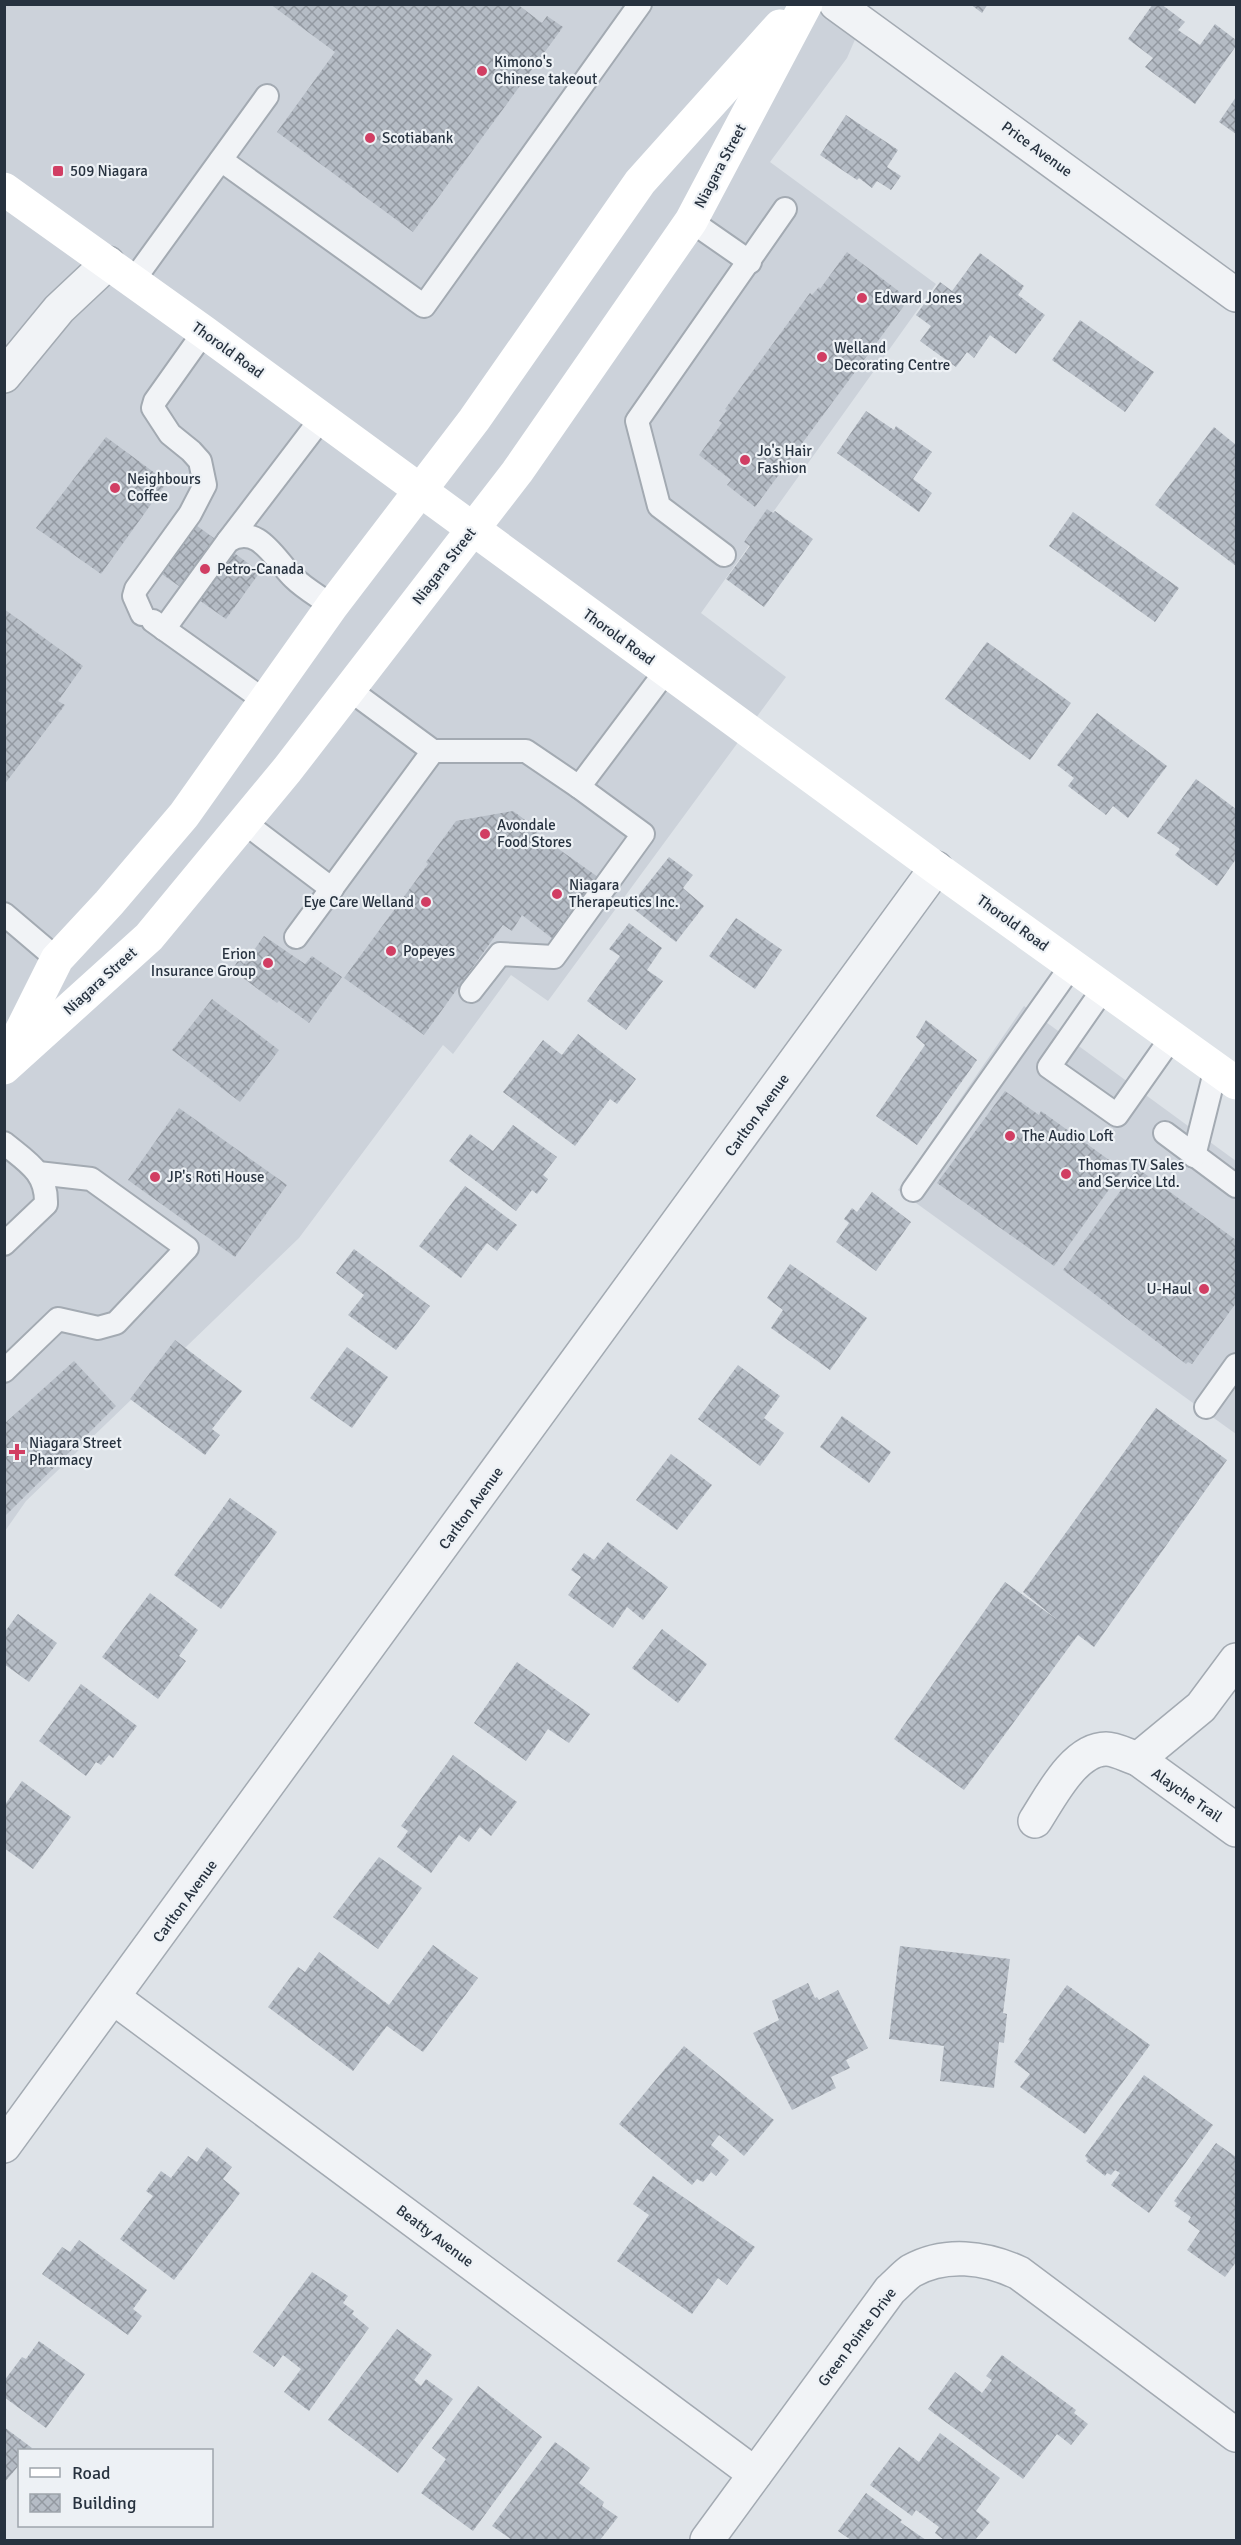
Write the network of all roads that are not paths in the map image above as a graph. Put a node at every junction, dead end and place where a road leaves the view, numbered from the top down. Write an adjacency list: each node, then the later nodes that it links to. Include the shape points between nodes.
1 (640, 4): 6 (lane, via 424,306)
2 (800, 4): 16 (main road, via 639,182)
3 (806, 4): 9 (main road, Niagara Street)
4 (836, 4): 12 (street, Price Avenue)
5 (267, 96): 6 (lane)
6 (221, 160): 11 (lane)
7 (4, 189): 11 (main road, Thorold Road)
8 (785, 208): 10 (lane)
9 (691, 220): 10 (lane); 17 (main road, Niagara Street, via 517,472)
10 (750, 262): 19 (lane, via 637,421 659,506)
11 (121, 272): 13 (main road, Thorold Road); 14 (street, via 59,309)
12 (1236, 295)
13 (204, 332): 15 (main road, Thorold Road); 22 (lane, via 154,401 153,408 170,434 200,461 204,485 189,514 136,589 134,596)
14 (4, 376)
15 (321, 419): 16 (main road, Thorold Road); 18 (lane)
16 (420, 491): 17 (main road, Thorold Road); 21 (main road)
17 (472, 530): 24 (main road, Thorold Road); 25 (main road, Niagara Street)
18 (228, 541): 21 (lane, via 248,534 264,544 294,578); 23 (lane)
19 (724, 555)
20 (120, 597): 22 (lane)
21 (332, 606): 26 (main road)
22 (142, 614): 23 (lane)
23 (164, 629): 26 (lane)
24 (666, 671): 28 (lane); 30 (main road, Thorold Road)
25 (350, 690): 27 (lane); 29 (main road, Niagara Street)
26 (264, 701): 34 (main road, via 184,814)
27 (434, 751): 28 (lane, via 526,751); 31 (lane)
28 (579, 787): 37 (lane, via 644,834 554,957 500,954)
29 (245, 823): 31 (lane); 40 (main road, Niagara Street, via 148,937)
30 (936, 868): 35 (main road, Thorold Road); 56 (street, Carlton Avenue)
31 (332, 888): 33 (lane)
32 (4, 914): 34 (lane)
33 (296, 937)
34 (57, 959): 39 (main road)
35 (1072, 965): 36 (main road, Thorold Road); 47 (lane)
36 (1104, 988): 38 (main road, Thorold Road); 38 (lane, via 1049,1067 1116,1115)
37 (471, 991)
38 (1172, 1037): 41 (main road, Thorold Road)
39 (4, 1063)
40 (4, 1068)
41 (1226, 1075): 44 (lane)
42 (1165, 1133): 44 (lane)
43 (4, 1143): 45 (lane)
44 (1194, 1156): 46 (lane)
45 (38, 1173): 48 (lane, via 47,1189 46,1204); 50 (lane, via 91,1179 187,1248 116,1323 98,1328 58,1319)
46 (1236, 1186)
47 (913, 1190)
48 (4, 1244)
49 (1236, 1365): 51 (lane)
50 (4, 1371)
51 (1206, 1407)
52 (1236, 1660): 53 (street, via 1201,1707)
53 (1138, 1759): 54 (street, Alayche Trail, via 1107,1749 1091,1753 1067,1772); 55 (street, Alayche Trail)
54 (1035, 1821)
55 (1236, 1830)
56 (114, 1998): 57 (street, Carlton Avenue); 59 (street, Beatty Avenue)
57 (4, 2146)
58 (1236, 2435): 59 (street, Green Pointe Drive, via 1018,2273 983,2260 945,2259 910,2272 890,2290)
59 (755, 2474): 60 (street, Green Pointe Drive)
60 (707, 2541)

